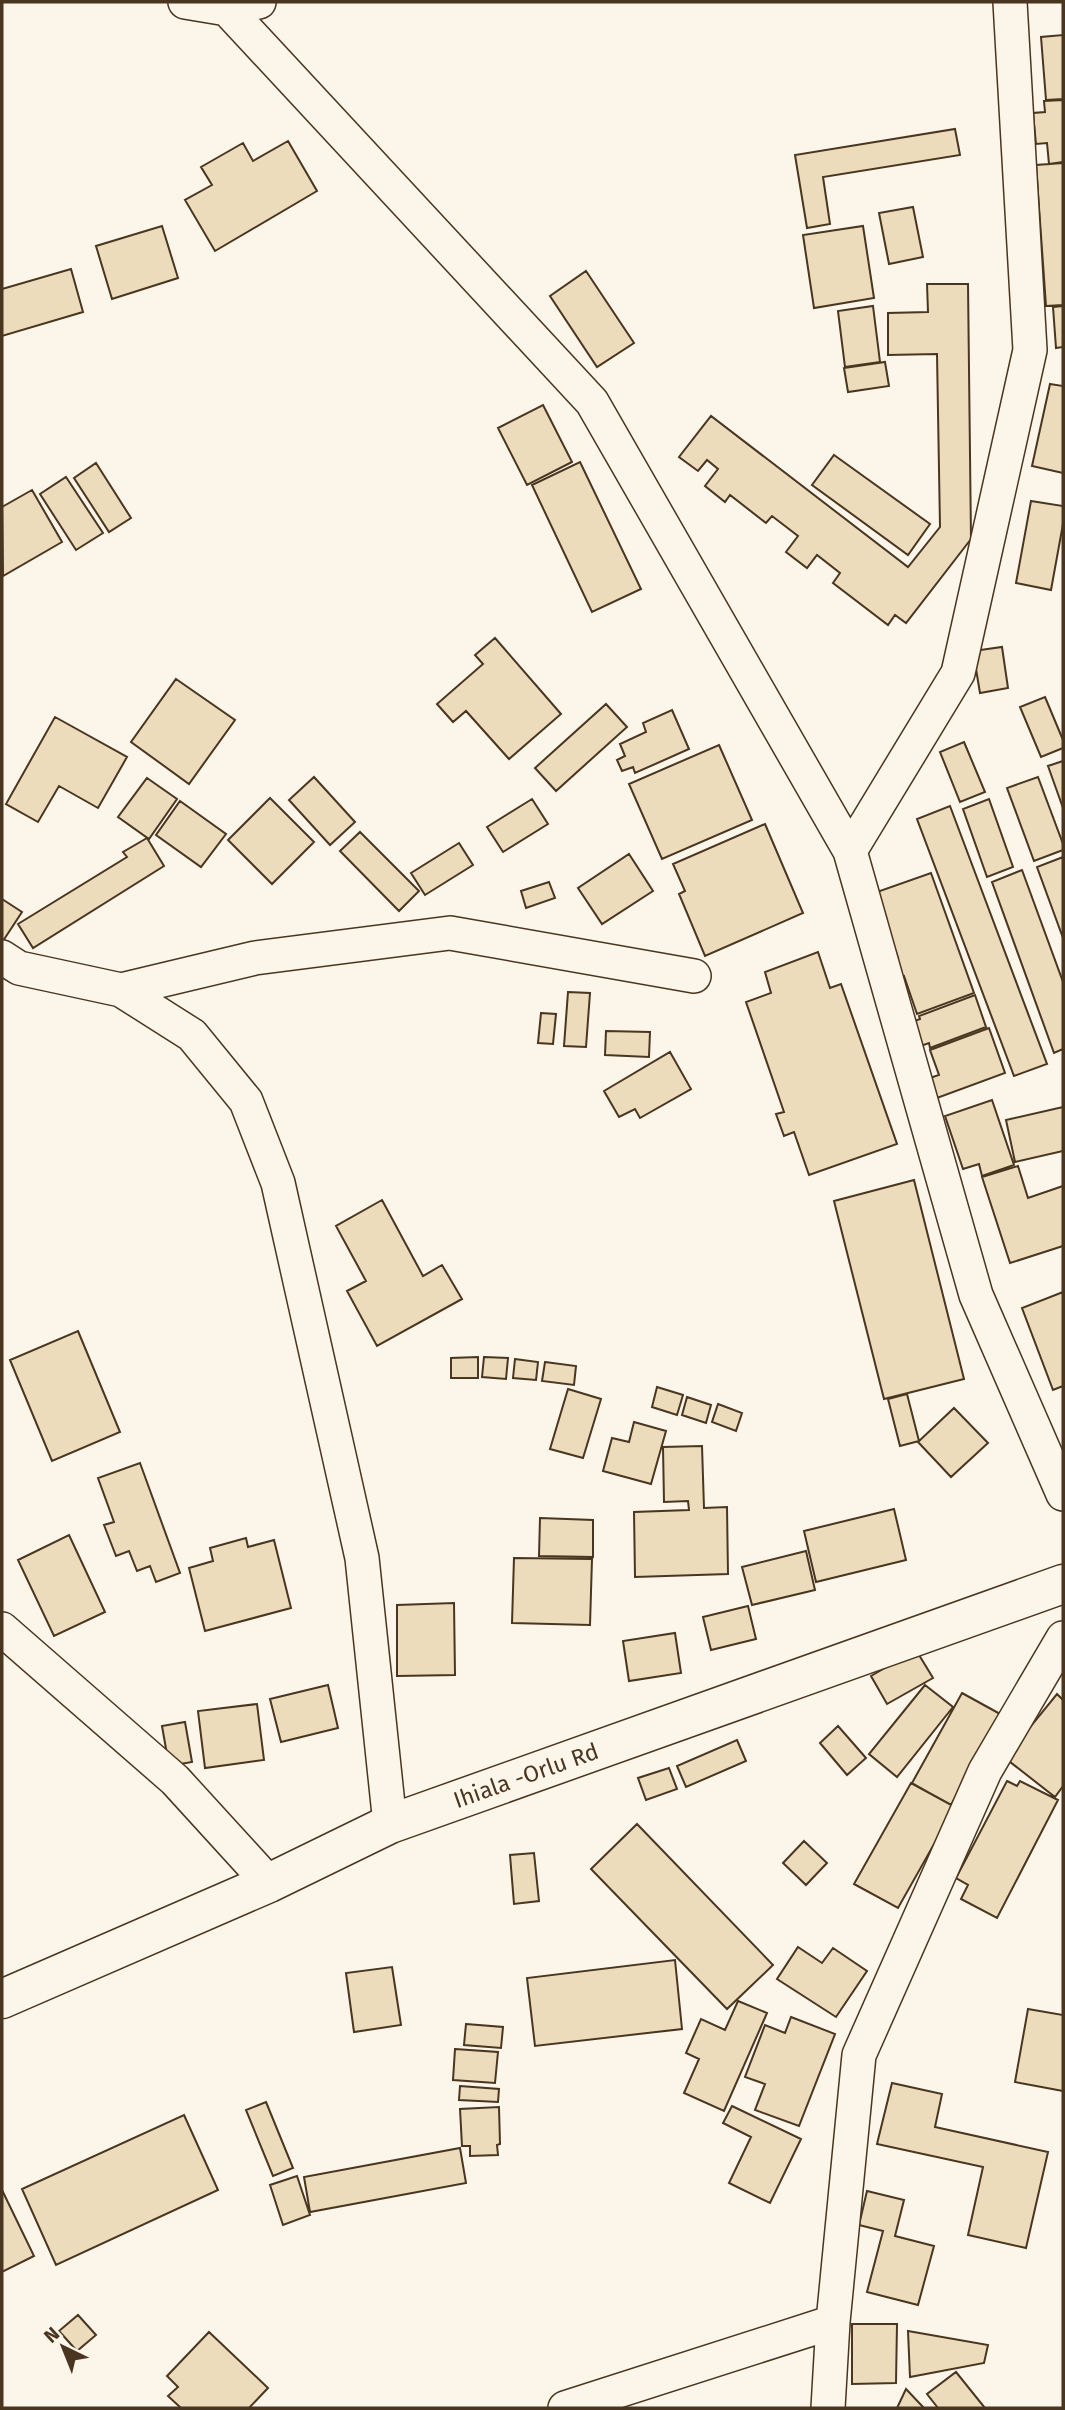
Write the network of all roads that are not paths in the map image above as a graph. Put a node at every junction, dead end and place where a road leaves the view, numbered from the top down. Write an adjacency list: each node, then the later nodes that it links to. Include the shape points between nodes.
1 (185, 2): 4 (street)
2 (259, 2): 4 (street)
3 (1010, 2): 5 (street, via 1030,350 958,673)
4 (227, 9): 5 (street, via 592,402)
5 (850, 851): 9 (street, via 976,1295)
6 (2, 957): 8 (street, via 19,968)
7 (694, 976): 8 (street, via 450,933 255,958)
8 (121, 990): 13 (street, via 192,1035 246,1101 278,1183 362,1558)
9 (1063, 1494)
10 (1063, 1584): 13 (main road, Ihiala -Orlu Rd)
11 (2, 1629): 14 (street, via 175,1780)
12 (1063, 1638): 16 (street, via 985,1771 859,2055)
13 (390, 1824): 14 (main road, Ihiala -Orlu Rd)
14 (269, 1883): 15 (main road, Ihiala -Orlu Rd)
15 (2, 1999)
16 (833, 2322): 17 (street); 18 (street)
17 (565, 2408)
18 (828, 2408)

